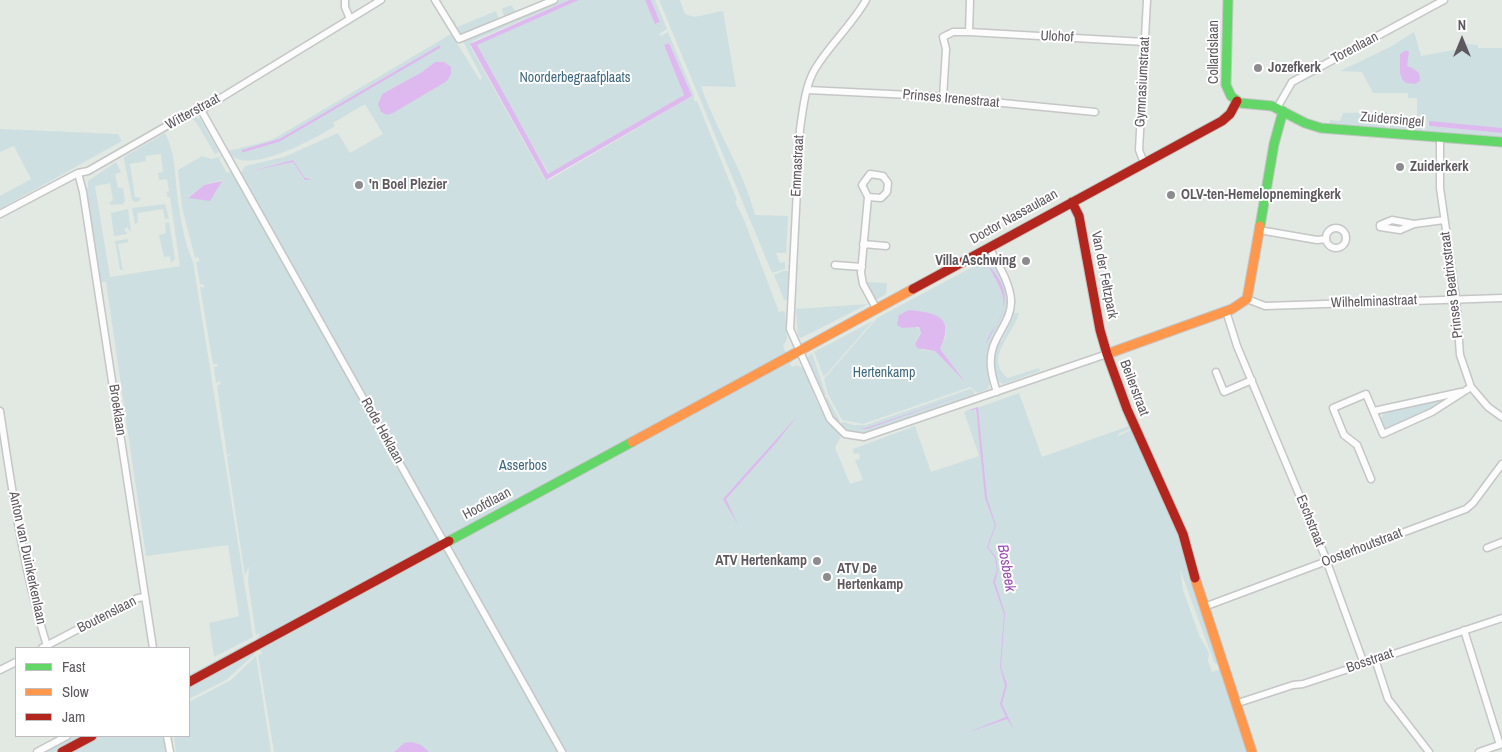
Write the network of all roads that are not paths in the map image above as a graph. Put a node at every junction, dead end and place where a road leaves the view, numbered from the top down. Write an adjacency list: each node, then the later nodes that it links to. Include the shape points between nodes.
1 (345, 0): 10 (street)
2 (381, 0): 10 (street, Witterstraat)
3 (435, 0): 4 (street, via 459,39)
4 (554, 0)
5 (866, 0): 13 (street, Emmastraat, via 816,68)
6 (970, 0): 11 (street)
7 (1147, 0): 12 (street, Gymnasiumstraat)
8 (1228, 0): 15 (street, Collardslaan, via 1226,85)
9 (1444, 0): 17 (street, Torenlaan, via 1292,82)
10 (350, 19): 16 (street, Witterstraat)
11 (969, 32): 12 (street, Ulohof); 14 (street, Ulohof, via 953,32 943,37 946,49)
12 (1145, 42): 21 (street, Gymnasiumstraat, via 1139,150)
13 (808, 90): 14 (street, Prinses Irenestraat); 40 (street, Emmastraat, via 800,129 790,309 790,329)
14 (944, 98): 18 (street, Prinses Irenestraat)
15 (1237, 102): 17 (street); 21 (street, Doctor Nassaulaan, via 1222,121)
16 (201, 110): 22 (street, Witterstraat, via 191,112 88,171); 52 (street, Rode Heklaan)
17 (1280, 110): 19 (street, Zuidersingel, via 1321,128); 28 (street)
18 (1095, 112)
19 (1440, 137): 20 (street, Zuidersingel); 26 (street, Prinses Beatrixstraat)
20 (1502, 142)
21 (1144, 163): 24 (street, Doctor Nassaulaan)
22 (78, 173): 25 (street, Witterstraat); 56 (street, Broeklaan)
23 (868, 197): 23 (street, via 881,198 887,192 888,183 883,176 870,174 864,181 863,190); 30 (street)
24 (1072, 202): 32 (street, Doctor Nassaulaan); 41 (street, Van der Feltzpark, via 1079,216)
25 (0, 214)
26 (1444, 220): 27 (street); 36 (street, Prinses Beatrixstraat)
27 (1414, 224)
28 (1259, 230): 29 (street); 37 (street)
29 (1326, 239)
30 (863, 244): 31 (street); 34 (street)
31 (886, 246)
32 (989, 247): 38 (street, Doctor Nassaulaan); 45 (street, via 1011,297 1009,316 991,355)
33 (835, 265): 34 (street)
34 (862, 267): 38 (street, via 863,284)
35 (1502, 298): 36 (street, Wilhelminastraat)
36 (1456, 299): 37 (street, Wilhelminastraat, via 1265,306); 44 (street, Prinses Beatrixstraat, via 1460,356)
37 (1247, 300): 39 (street, Beilerstraat)
38 (876, 308): 40 (street, Doctor Nassaulaan)
39 (1226, 311): 41 (street, Beilerstraat); 43 (street, Eschstraat)
40 (798, 350): 45 (street, via 830,419 845,434 856,437); 52 (street, Hoofdlaan)
41 (1107, 354): 45 (street); 57 (street, Beilerstraat, via 1123,401 1183,534)
42 (1216, 372): 43 (street, via 1224,392)
43 (1252, 380): 55 (street, Eschstraat)
44 (1468, 389): 47 (street); 47 (street, via 1432,412 1383,434); 48 (street, Prinses Beatrixstraat)
45 (997, 392)
46 (0, 411): 49 (street, Anton van Duinkerkenlaan)
47 (1374, 411): 51 (street, via 1366,394 1333,408 1344,435 1357,445)
48 (1502, 417)
49 (3, 451): 60 (street, Anton van Duinkerkenlaan)
50 (1502, 464): 55 (street, Oosterhoutstraat, via 1466,509)
51 (1371, 480)
52 (446, 542): 66 (street, Hoofdlaan); 75 (street, Rode Heklaan)
53 (1502, 542): 54 (street)
54 (1487, 548)
55 (1326, 561): 57 (street, Oosterhoutstraat); 64 (street, Eschstraat)
56 (145, 597): 60 (street, Boutenslaan); 61 (street, Broeklaan)
57 (1204, 606): 67 (street, Beilerstraat)
58 (1502, 618): 59 (street, Bosstraat)
59 (1464, 630): 62 (street, Bosstraat); 71 (street)
60 (44, 647)
61 (152, 647)
62 (1375, 659): 64 (street, Bosstraat); 77 (street, via 1388,699)
63 (15, 662): 65 (street)
64 (1364, 664): 67 (street, Bosstraat)
65 (0, 670)
66 (190, 681)
67 (1238, 703): 76 (street, Beilerstraat)
68 (65, 737): 72 (street)
69 (90, 737): 73 (street)
70 (167, 737): 74 (street)
71 (1501, 745): 78 (street)
72 (37, 752)
73 (62, 752)
74 (170, 752)
75 (562, 752)
76 (1252, 752)
77 (1429, 752)
78 (1479, 752)

